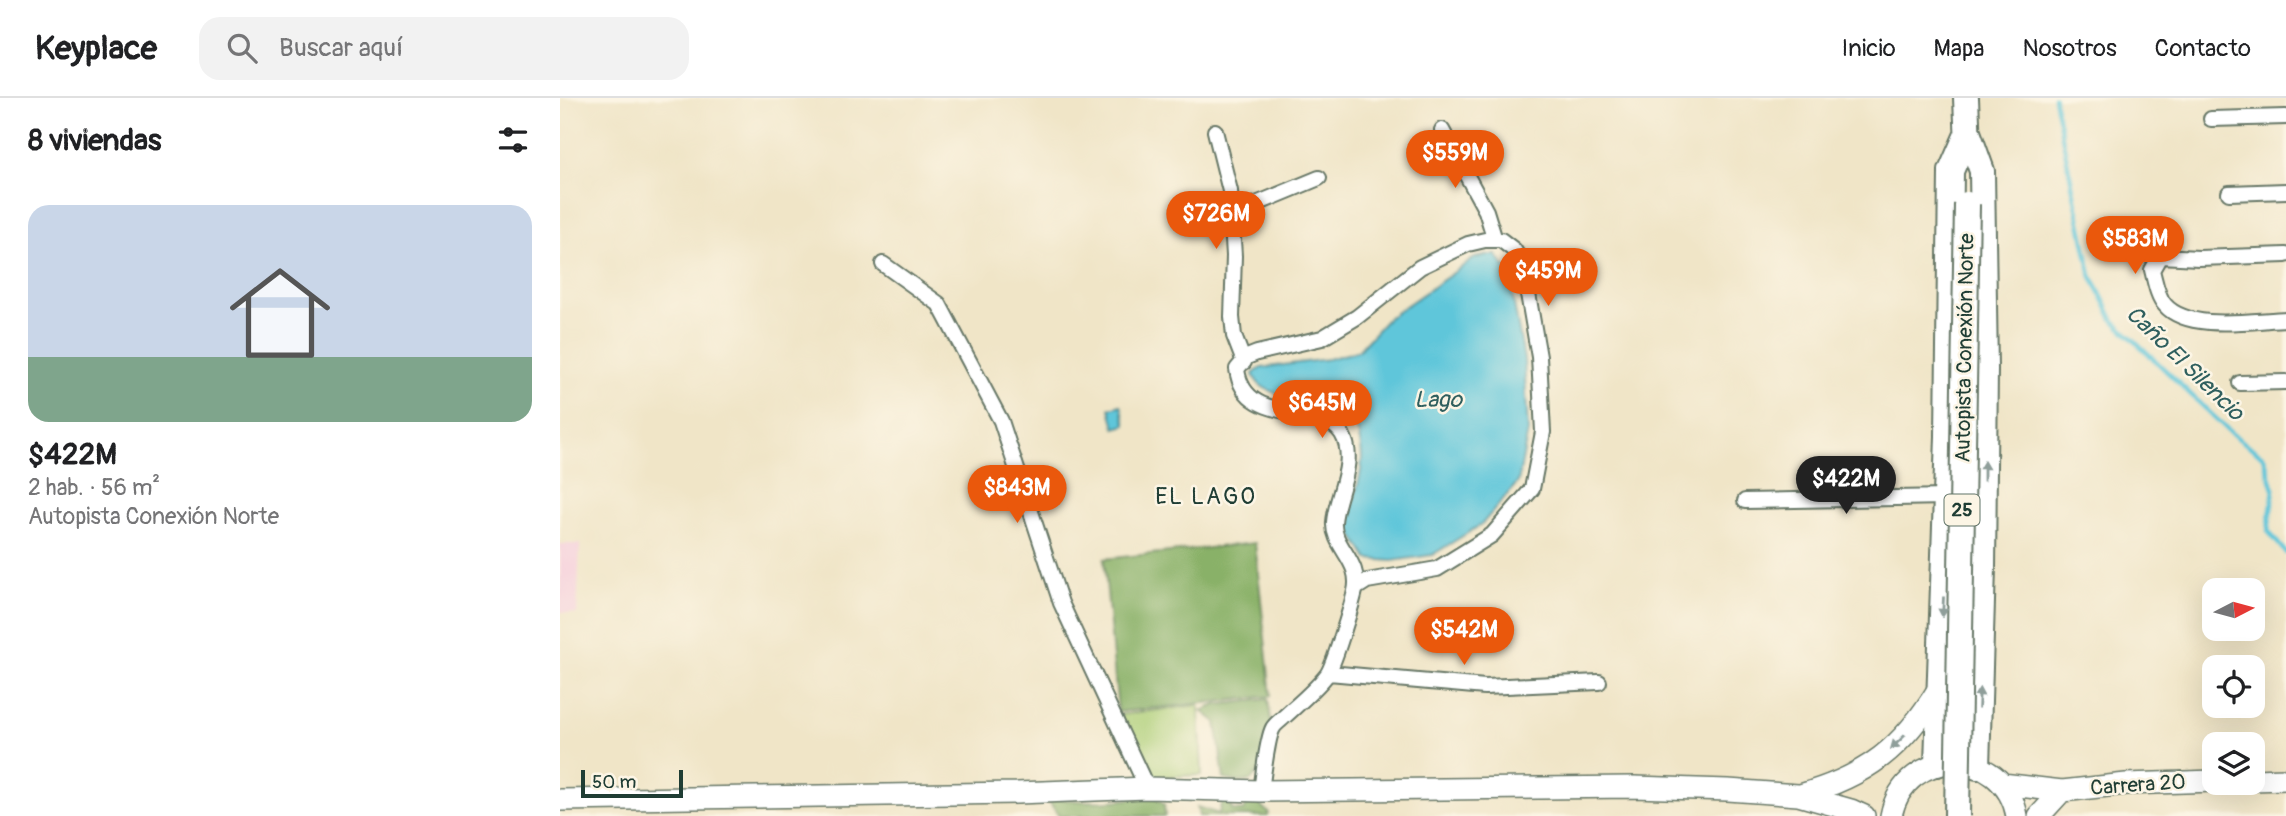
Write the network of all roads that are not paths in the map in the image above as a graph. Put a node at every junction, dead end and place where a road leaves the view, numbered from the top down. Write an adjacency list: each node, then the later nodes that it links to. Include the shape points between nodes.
1 (1966, 98): 6 (highway, 25)
2 (2286, 117): 3 (street)
3 (2211, 119)
4 (1215, 131): 10 (street)
5 (1442, 131): 11 (street, via 1486,211)
6 (1968, 132): 18 (highway, via 1951,171); 25 (highway, one-way to 6, via 1985,369 1982,171); 37 (highway, Autopista Conexión Norte / 25, bridge)
7 (1318, 178): 10 (street)
8 (2286, 191): 9 (street)
9 (2229, 193)
10 (1232, 214): 15 (street, via 1231,317)
11 (1495, 240): 15 (street, via 1468,244 1420,267 1357,317 1322,338 1247,357); 20 (street, via 1514,250 1523,265 1539,357 1543,432 1532,489 1492,536 1437,569 1367,581)
12 (2286, 255): 14 (street, via 2160,256 2152,270 2163,303 2173,313 2196,321)
13 (883, 264): 30 (street, via 939,304 1001,421 1060,603)
14 (2286, 319)
15 (1244, 362): 20 (street, via 1237,369 1247,395 1278,411 1332,425 1342,435 1348,465 1334,533 1353,565)
16 (2286, 382): 17 (street)
17 (2240, 383)
18 (1946, 496): 19 (street); 23 (highway, one-way to 23)
19 (1745, 501)
20 (1356, 589): 21 (street)
21 (1329, 673): 22 (street, via 1485,687); 31 (street, via 1272,729)
22 (1599, 682)
23 (1939, 688): 24 (highway); 33 (main road, one-way to 33, via 1904,738 1881,758 1855,775)
24 (1937, 764): 25 (main road); 35 (main road, via 1910,779)
25 (1977, 766): 29 (main road)
26 (2286, 779): 27 (main road)
27 (2265, 780)
28 (2202, 781): 32 (main road, Carrera 20)
29 (2002, 784): 32 (main road, Carrera 20); 38 (main road)
30 (1147, 788): 31 (main road); 34 (main road)
31 (1261, 791): 33 (main road, via 1634,787)
32 (2062, 791): 39 (main road, Carrera 20)
33 (1798, 795): 36 (main road)
34 (560, 800)
35 (1894, 806): 36 (main road, via 1875,805)
36 (1858, 813)
37 (1957, 816)
38 (2017, 816)
39 (2039, 816)

